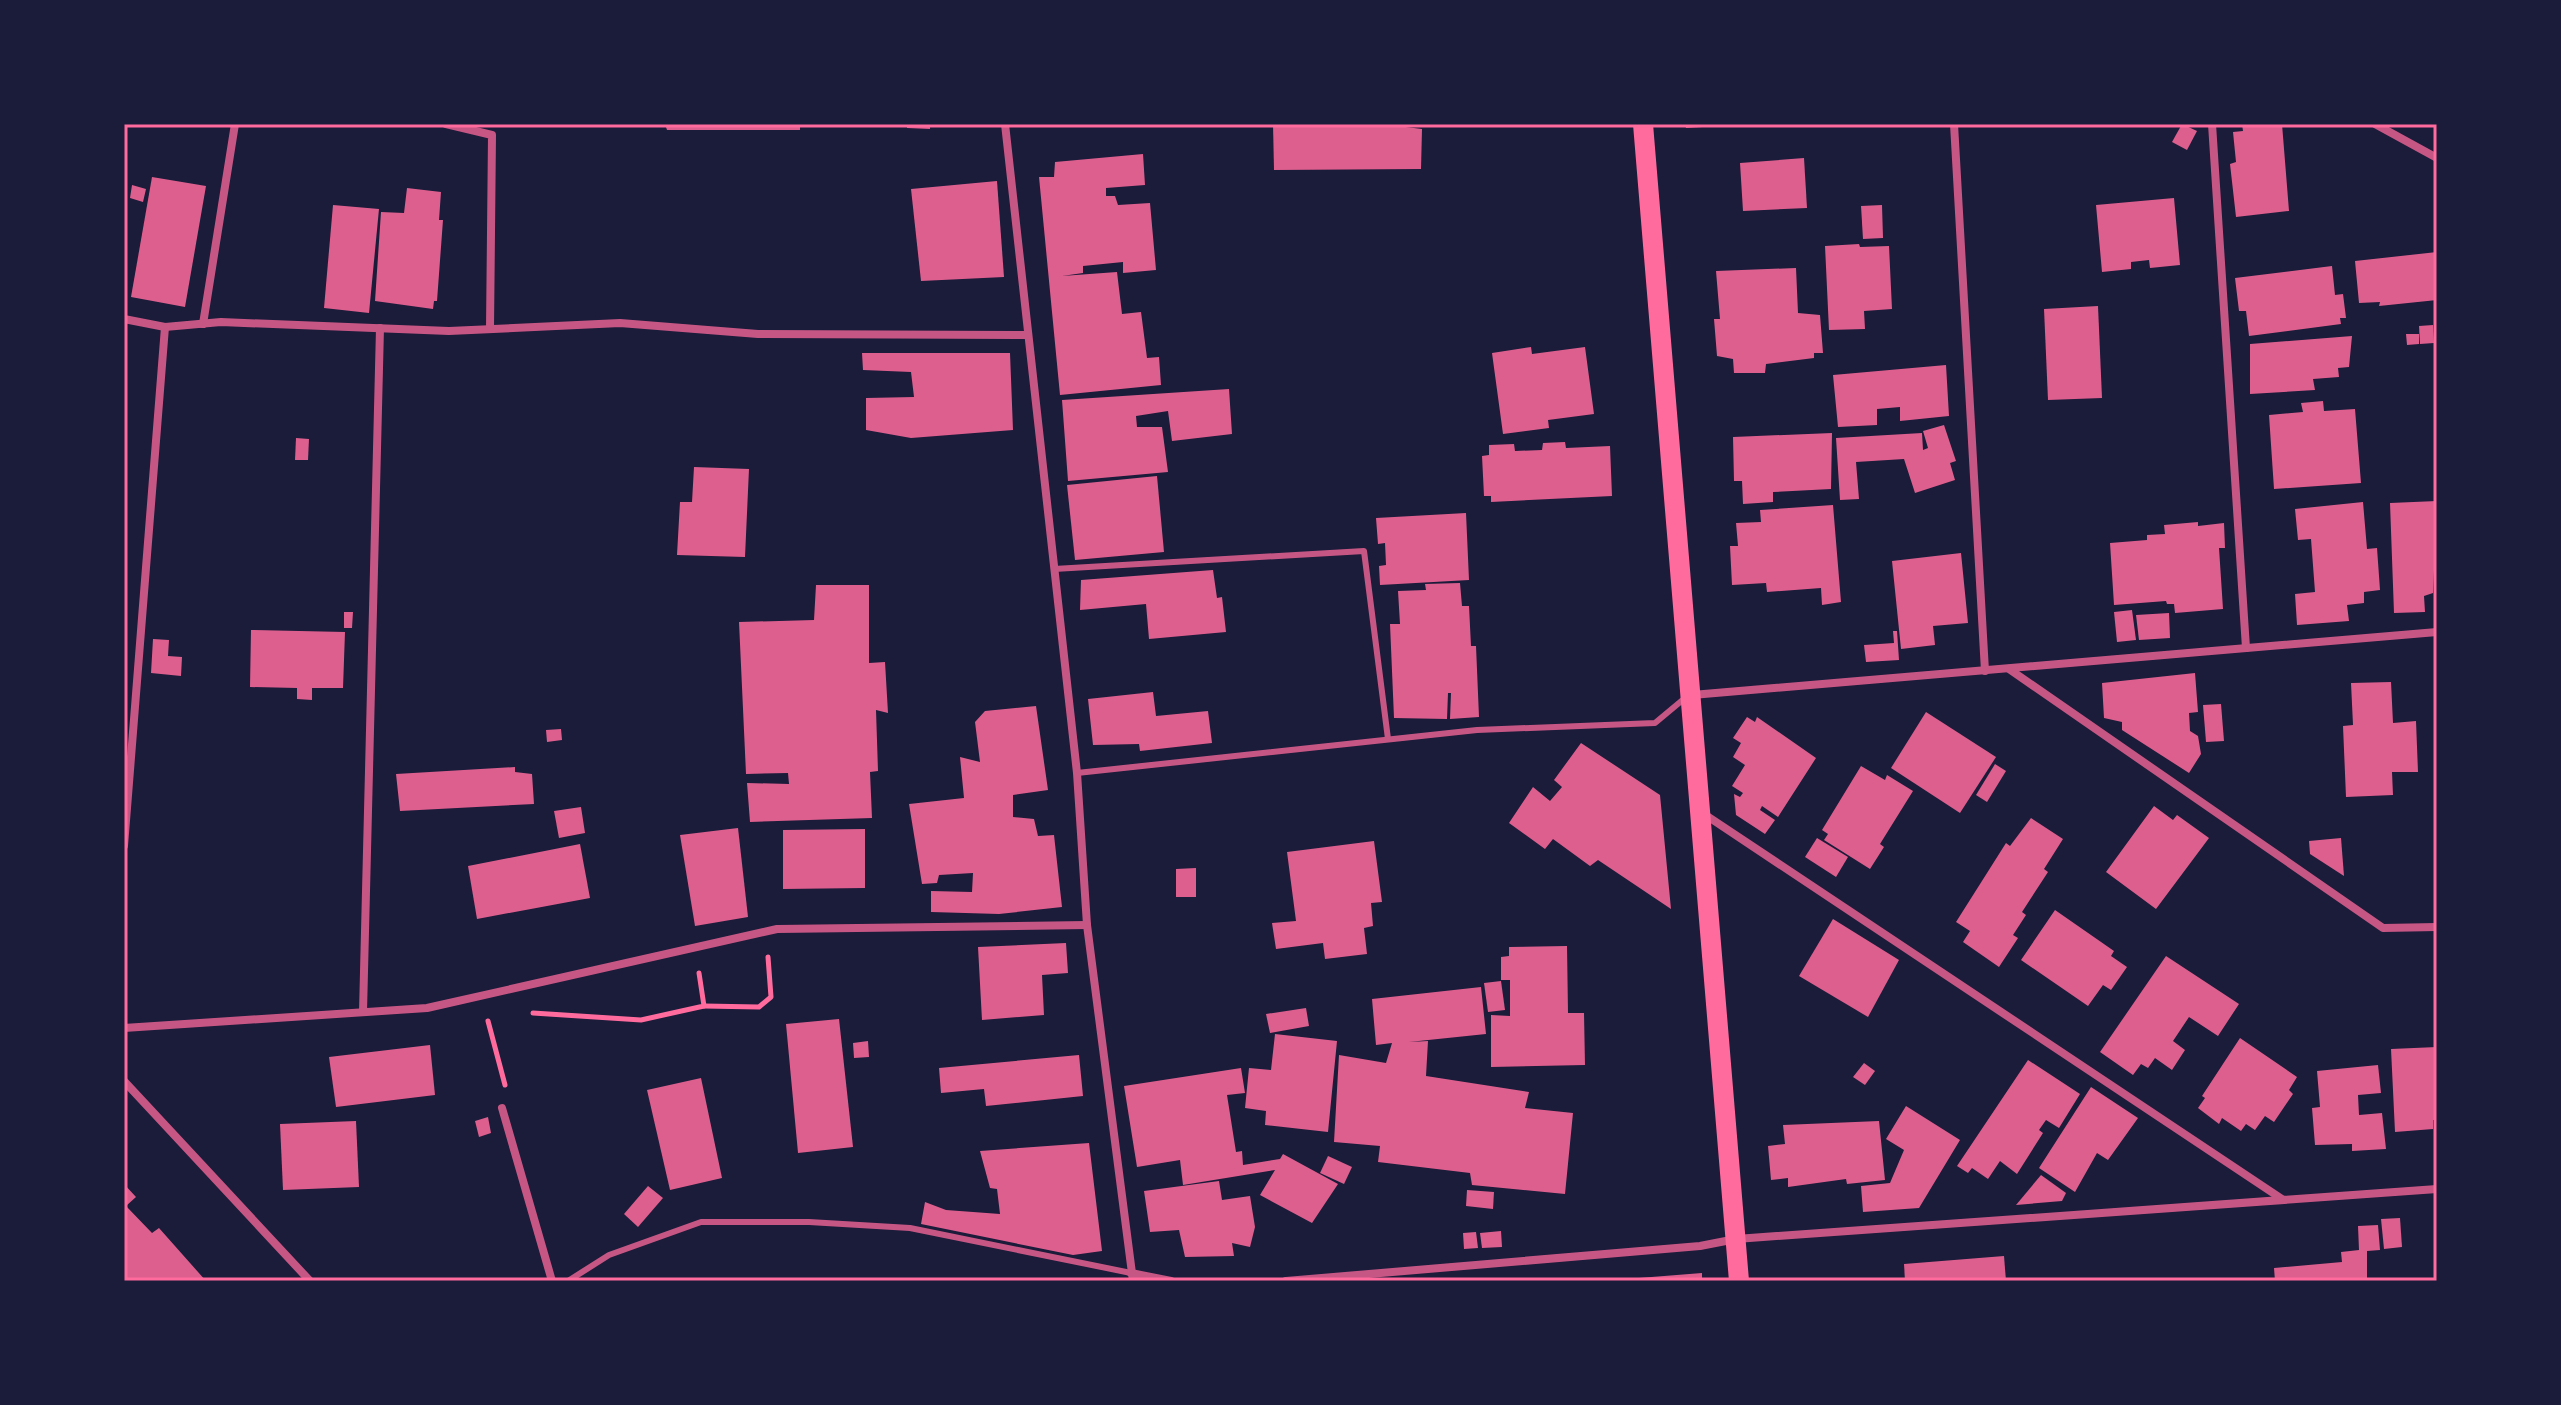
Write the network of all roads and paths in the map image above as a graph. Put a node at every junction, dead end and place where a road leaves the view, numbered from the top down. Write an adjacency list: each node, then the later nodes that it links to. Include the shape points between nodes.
1 (235, 124): 10 (street)
2 (446, 124): 13 (street, via 492,135)
3 (1005, 124): 14 (street)
4 (1643, 124): 20 (main road)
5 (1954, 124): 19 (street)
6 (2212, 124): 17 (street)
7 (2375, 124): 8 (street)
8 (2437, 158)
9 (124, 319): 11 (street)
10 (203, 324): 11 (street); 12 (street)
11 (165, 327): 24 (street)
12 (380, 328): 13 (street); 31 (street)
13 (490, 329): 14 (street, via 620,323 758,334)
14 (1027, 335): 15 (street)
15 (1054, 569): 21 (lane, via 1364,551); 22 (street)
16 (2437, 632): 17 (street)
17 (2246, 648): 18 (street)
18 (2009, 668): 19 (street); 26 (street, via 2383,928)
19 (1985, 671): 20 (street)
20 (1688, 695): 21 (lane, via 1655,723); 23 (main road)
21 (1388, 739): 22 (lane)
22 (1077, 773): 25 (street)
23 (1700, 812): 37 (street); 38 (main road)
24 (124, 846)
25 (1087, 925): 27 (street); 39 (street)
26 (2437, 927)
27 (766, 932): 28 (street); 30 (path, via 771,997 759,1007)
28 (696, 948): 29 (street); 30 (path)
29 (481, 996): 31 (street, via 427,1008); 35 (path, via 508,1094)
30 (704, 1006): 32 (path, via 641,1020)
31 (363, 1012): 33 (street)
32 (531, 1013)
33 (124, 1028)
34 (124, 1081): 40 (street)
35 (502, 1108): 41 (street)
36 (2437, 1189): 37 (street)
37 (2283, 1200): 38 (street)
38 (1736, 1239): 44 (street); 45 (main road)
39 (1132, 1277): 42 (lane, via 910,1228 701,1222 609,1255); 43 (street)
40 (310, 1281)
41 (552, 1281)
42 (568, 1281)
43 (1171, 1281)
44 (1286, 1281)
45 (1739, 1281)

